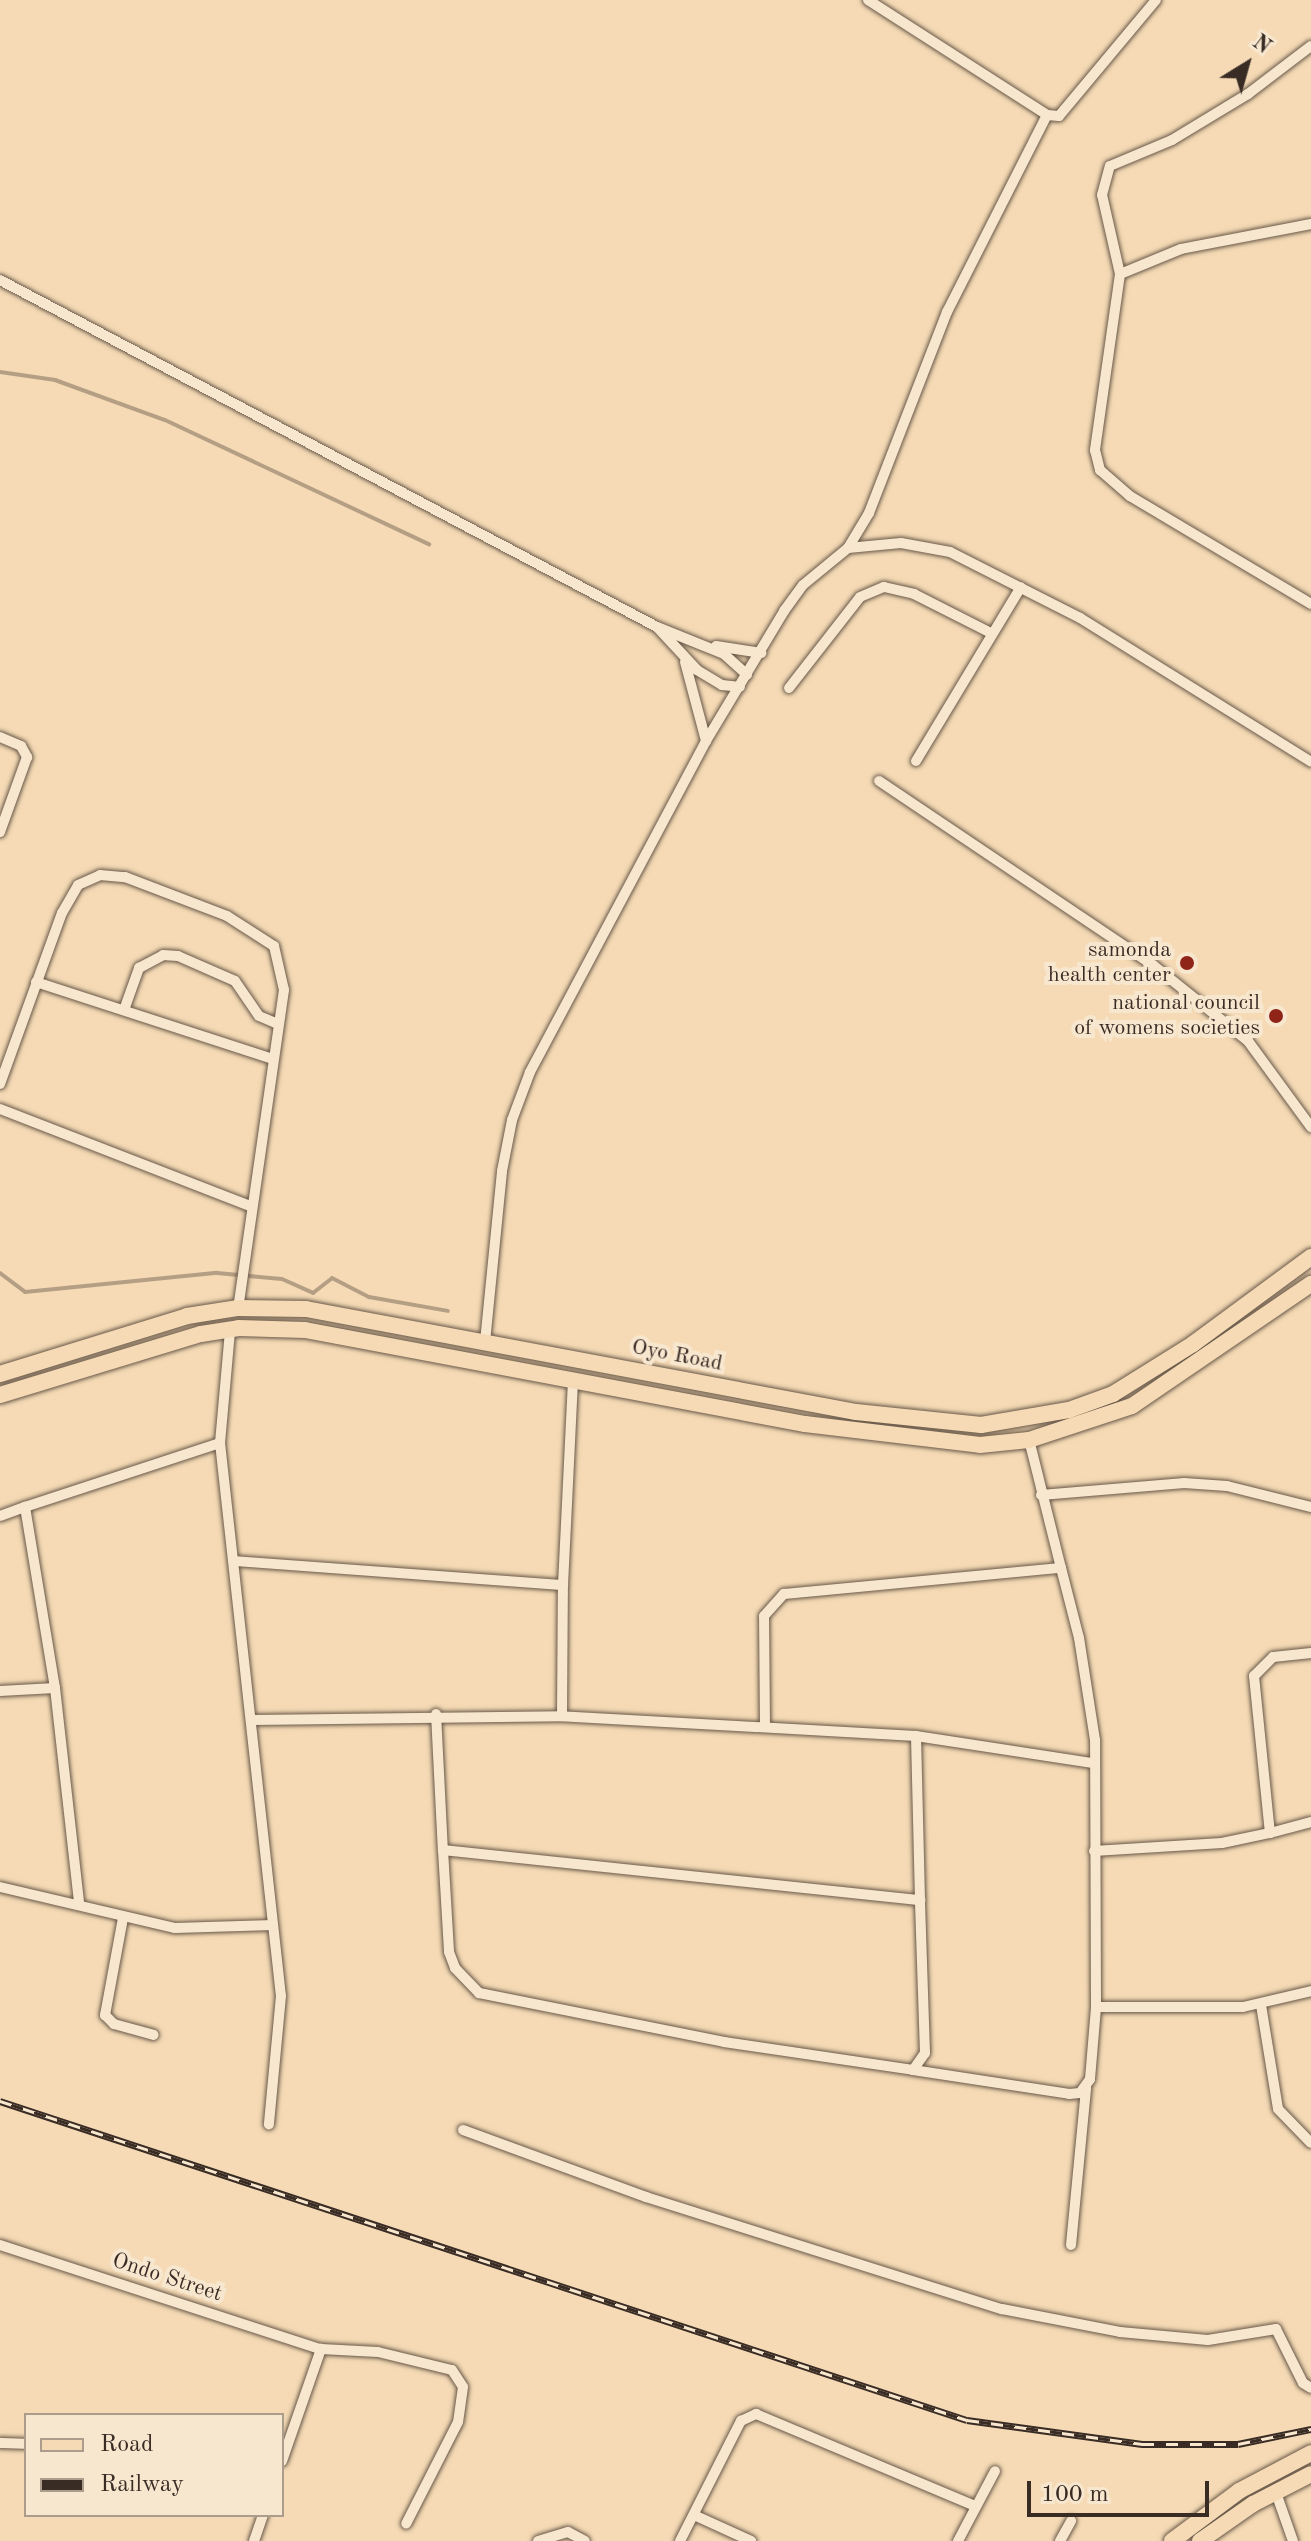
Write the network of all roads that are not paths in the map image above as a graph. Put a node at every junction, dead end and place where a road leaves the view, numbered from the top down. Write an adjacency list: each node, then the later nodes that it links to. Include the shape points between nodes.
1 (868, 0): 4 (street)
2 (1156, 0): 4 (street, via 1059,116)
3 (1311, 46): 6 (street, via 1248,94 1172,140 1110,166 1102,195)
4 (1047, 115): 8 (street, via 947,312 869,513)
5 (1311, 224): 6 (street, via 1181,249)
6 (1120, 274): 10 (street, via 1095,450 1100,470 1130,496)
7 (0, 280): 11 (street)
8 (848, 548): 9 (street, via 901,543 950,552); 14 (street, via 803,585)
9 (1021, 587): 12 (street); 22 (street)
10 (1311, 604)
11 (657, 627): 13 (street); 15 (street)
12 (991, 633): 18 (street, via 914,594 884,587 860,597); 21 (street)
13 (703, 645): 14 (street); 16 (street, via 737,661)
14 (761, 653): 16 (street)
15 (684, 660): 17 (street, via 722,685); 20 (street)
16 (747, 675): 17 (street)
17 (740, 687): 20 (street)
18 (789, 688)
19 (0, 737): 24 (street, via 21,746 27,757)
20 (706, 741): 37 (street, via 530,1072 512,1120)
21 (916, 761)
22 (1311, 762)
23 (879, 781): 31 (street, via 1153,965 1212,1012 1248,1041)
24 (0, 832)
25 (36, 982): 26 (street); 27 (street, via 78,885 100,875 125,877 227,916 274,946 284,976); 29 (street)
26 (124, 1010): 27 (street, via 139,968 163,955 178,956 235,981 259,1016); 28 (street)
27 (278, 1024): 28 (street)
28 (273, 1059): 32 (street)
29 (1, 1079)
30 (0, 1109): 32 (street)
31 (1311, 1127)
32 (250, 1206): 35 (street)
33 (1311, 1257): 37 (main road, Oyo Road, via 1152,1371 1092,1403 1026,1421 938,1423 856,1412)
34 (1311, 1284): 41 (main road, Oyo Road, via 1143,1401)
35 (238, 1308): 37 (main road, Oyo Road, via 306,1309); 38 (main road, Oyo Road, via 139,1329)
36 (230, 1330): 39 (main road, Oyo Road, via 305,1330); 40 (main road, Oyo Road, via 137,1350); 42 (street)
37 (485, 1342)
38 (0, 1374)
39 (573, 1379): 41 (main road, Oyo Road, via 939,1443); 49 (street)
40 (0, 1395)
41 (1029, 1440): 43 (street)
42 (220, 1443): 44 (street); 47 (street)
43 (1041, 1495): 45 (street, via 1184,1483 1227,1486); 48 (street)
44 (25, 1507): 46 (street); 51 (street)
45 (1311, 1507)
46 (0, 1516)
47 (234, 1561): 49 (street); 55 (street)
48 (1061, 1568): 56 (street, via 784,1594 764,1616); 58 (street, via 1093,1714)
49 (563, 1585): 54 (street)
50 (1311, 1653): 60 (street, via 1273,1657 1254,1676)
51 (55, 1688): 52 (street); 65 (street)
52 (0, 1691)
53 (436, 1714): 54 (street); 55 (street); 61 (street)
54 (562, 1716): 56 (street)
55 (253, 1720): 67 (street)
56 (765, 1727): 57 (street)
57 (916, 1736): 58 (street); 64 (street)
58 (1093, 1763): 62 (street)
59 (1311, 1822): 60 (street)
60 (1270, 1833): 62 (street, via 1222,1843)
61 (443, 1850): 64 (street); 72 (street, via 449,1952 455,1968 479,1993 724,2042)
62 (1094, 1851): 70 (street)
63 (0, 1887): 65 (street)
64 (920, 1900): 72 (street, via 925,2053)
65 (79, 1902): 66 (street)
66 (123, 1918): 67 (street, via 175,1928); 71 (street, via 105,2015 114,2024)
67 (273, 1925): 74 (street, via 281,2018)
68 (1311, 1991): 69 (street)
69 (1261, 2005): 70 (street); 76 (street, via 1278,2109)
70 (1096, 2007): 73 (street)
71 (154, 2035)
72 (913, 2070): 73 (street, via 1069,2094)
73 (1086, 2088): 78 (street)
74 (269, 2124)
75 (463, 2130): 80 (street, via 646,2197 1002,2309 1120,2332 1208,2340 1276,2329 1303,2383)
76 (1311, 2143)
77 (0, 2245): 79 (street, Ondo Street)
78 (1071, 2245)
79 (321, 2349): 84 (street); 93 (street, Ondo Street, via 429,2361 452,2370 463,2387 458,2422)
80 (1311, 2388)
81 (0, 2443): 82 (street)
82 (24, 2444)
83 (1311, 2453): 86 (main road)
84 (284, 2455)
85 (995, 2471): 89 (street)
86 (1273, 2472): 88 (street); 101 (main road)
87 (1311, 2474): 88 (main road)
88 (1276, 2493): 102 (main road); 103 (street)
89 (975, 2506): 90 (street, via 756,2414 741,2421); 99 (street)
90 (694, 2515): 97 (street); 98 (street)
91 (262, 2517): 94 (street)
92 (1071, 2521): 100 (street)
93 (406, 2524)
94 (254, 2541)
95 (538, 2541): 96 (street, via 568,2532)
96 (585, 2541)
97 (680, 2541)
98 (751, 2541)
99 (958, 2541)
100 (1060, 2541)
101 (1172, 2541)
102 (1200, 2541)
103 (1293, 2541)

